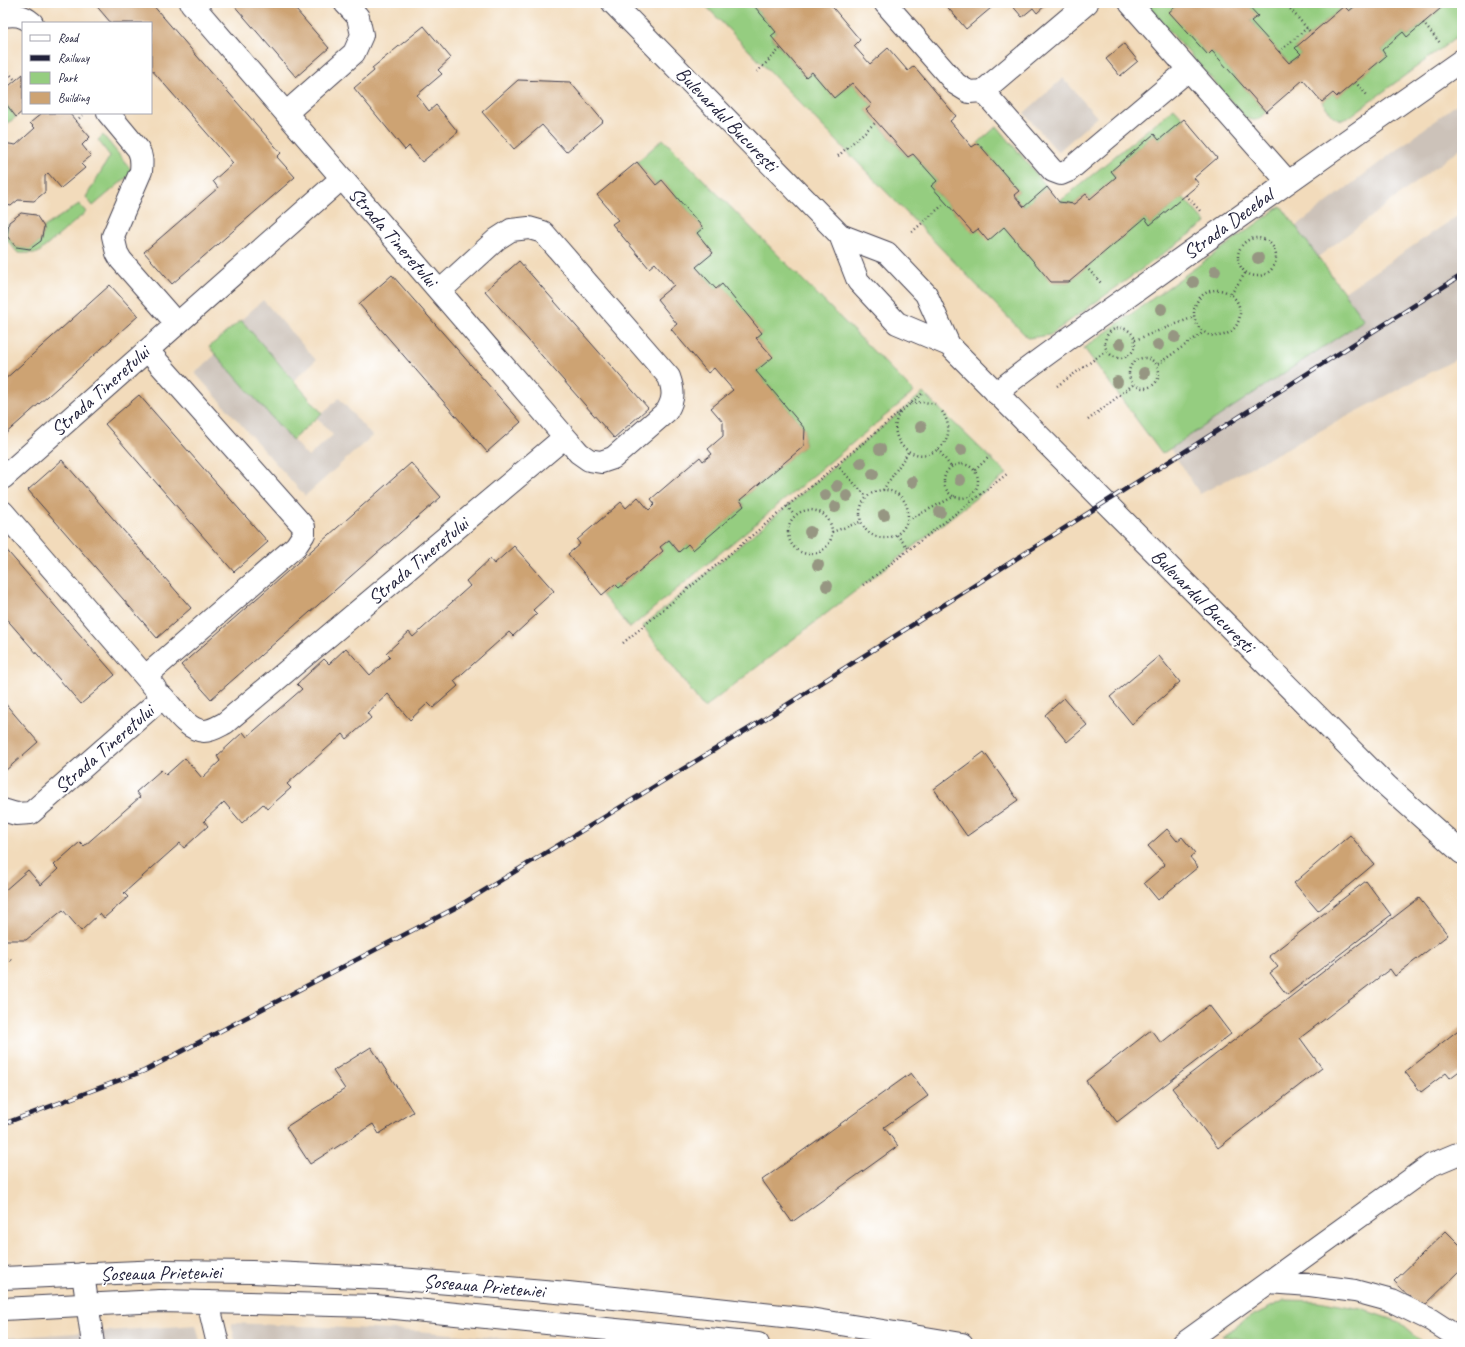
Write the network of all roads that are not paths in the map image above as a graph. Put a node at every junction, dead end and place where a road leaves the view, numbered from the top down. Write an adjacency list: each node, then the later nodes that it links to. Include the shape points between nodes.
1 (191, 3): 12 (street, Strada Tineretului)
2 (345, 3): 12 (street, via 358,17 362,35 354,53)
3 (613, 3): 16 (street, Bulevardul București)
4 (885, 3): 11 (street, via 956,84 969,92)
5 (1086, 3): 11 (street)
6 (1130, 3): 10 (street)
7 (3, 16): 8 (street, via 23,16)
8 (31, 22)
9 (1462, 60): 15 (street, Strada Decebal)
10 (1188, 70): 11 (street, via 1068,171 1061,174 1053,171); 15 (street)
11 (983, 91)
12 (286, 113): 14 (street, Strada Tineretului)
13 (109, 114): 18 (street, via 142,155 141,171 113,236 117,253)
14 (342, 178): 17 (street, Strada Tineretului); 18 (street, Strada Tineretului)
15 (1288, 182): 21 (street, Strada Decebal, via 1034,362)
16 (840, 235): 19 (street, Bulevardul București, via 887,253 926,294); 19 (street, Bulevardul București, via 858,281 897,323)
17 (440, 292): 22 (street, Strada Tineretului); 22 (street, via 497,239 511,230 529,228 543,232 669,377 673,388 672,401 667,411 613,458 601,462 589,460)
18 (177, 324): 20 (street, Strada Tineretului)
19 (949, 345): 21 (street, Bulevardul București)
20 (147, 350): 23 (street, Strada Tineretului); 25 (street, via 304,527 304,534 296,546)
21 (996, 393): 28 (street, Bulevardul București, via 1387,786)
22 (565, 437): 26 (street, Strada Tineretului, via 225,723 205,731 196,729 184,721)
23 (3, 478)
24 (3, 512): 25 (street)
25 (146, 676): 26 (street)
26 (163, 697): 27 (street, Strada Tineretului, via 31,813 16,814)
27 (3, 810)
28 (1462, 853)
29 (1462, 1152): 32 (street, via 1431,1165)
30 (83, 1274): 31 (street, Șoseaua Prieteniei); 34 (street); 41 (street, Șoseaua Prieteniei, via 200,1271 400,1279 568,1293 810,1319)
31 (3, 1278)
32 (1269, 1282): 37 (street, via 1355,1291 1392,1301 1431,1320); 42 (street)
33 (208, 1302): 34 (street, Șoseaua Prieteniei, via 160,1301); 36 (street, Șoseaua Prieteniei, via 375,1306); 39 (street)
34 (88, 1305): 35 (street, Șoseaua Prieteniei); 38 (street)
35 (3, 1309)
36 (643, 1338): 40 (street, Șoseaua Prieteniei)
37 (1462, 1340)
38 (93, 1344)
39 (218, 1344)
40 (758, 1344)
41 (962, 1344)
42 (1183, 1344)

